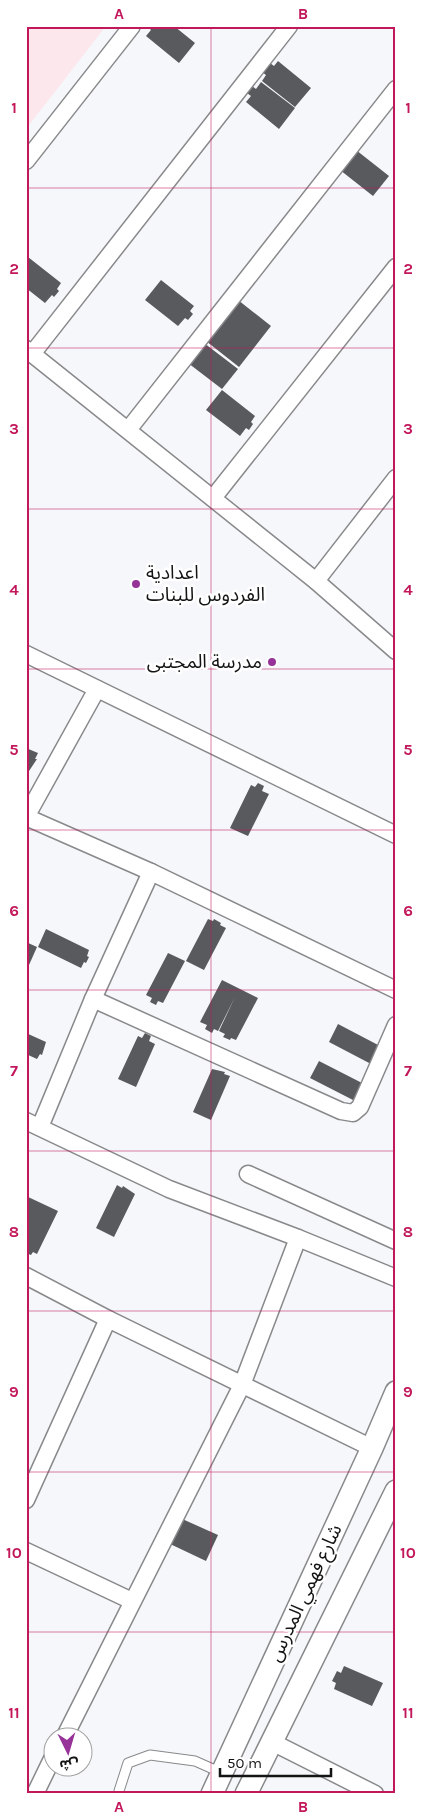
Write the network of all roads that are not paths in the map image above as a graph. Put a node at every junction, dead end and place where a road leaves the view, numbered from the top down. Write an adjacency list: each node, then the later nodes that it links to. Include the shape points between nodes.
1 (132, 26): 4 (street)
2 (289, 26): 6 (street)
3 (396, 89): 7 (street)
4 (26, 162)
5 (396, 267): 9 (street)
6 (29, 352): 7 (street)
7 (128, 430): 9 (street)
8 (396, 478): 10 (street)
9 (214, 498): 10 (street)
10 (316, 581): 11 (street)
11 (396, 651)
12 (26, 654): 13 (street)
13 (97, 689): 14 (street); 15 (street)
14 (26, 817): 16 (street)
15 (396, 835)
16 (151, 872): 17 (street); 18 (street)
17 (396, 990)
18 (93, 999): 19 (street, via 342,1111 353,1113 360,1108); 20 (street)
19 (396, 1024)
20 (33, 1124): 22 (street, via 169,1189)
21 (248, 1174): 23 (street)
22 (298, 1238): 25 (street); 27 (street)
23 (396, 1241)
24 (26, 1276): 26 (street)
25 (396, 1278)
26 (108, 1319): 27 (street); 31 (street)
27 (242, 1385): 29 (street); 33 (street)
28 (396, 1392): 29 (street, شارع فهمي المدرس)
29 (372, 1448): 36 (street, شارع فهمي المدرس)
30 (395, 1497): 35 (street, شارع فهمي المدرس)
31 (26, 1500)
32 (26, 1551): 33 (street)
33 (132, 1601): 34 (street)
34 (69, 1728)
35 (272, 1742): 41 (street, شارع فهمي المدرس); 42 (street)
36 (222, 1773): 39 (lane, via 195,1761 150,1755 128,1763 118,1791); 40 (street, شارع فهمي المدرس)
37 (43, 1778): 38 (street)
38 (35, 1794)
39 (120, 1794)
40 (212, 1794)
41 (246, 1794)
42 (375, 1794)

